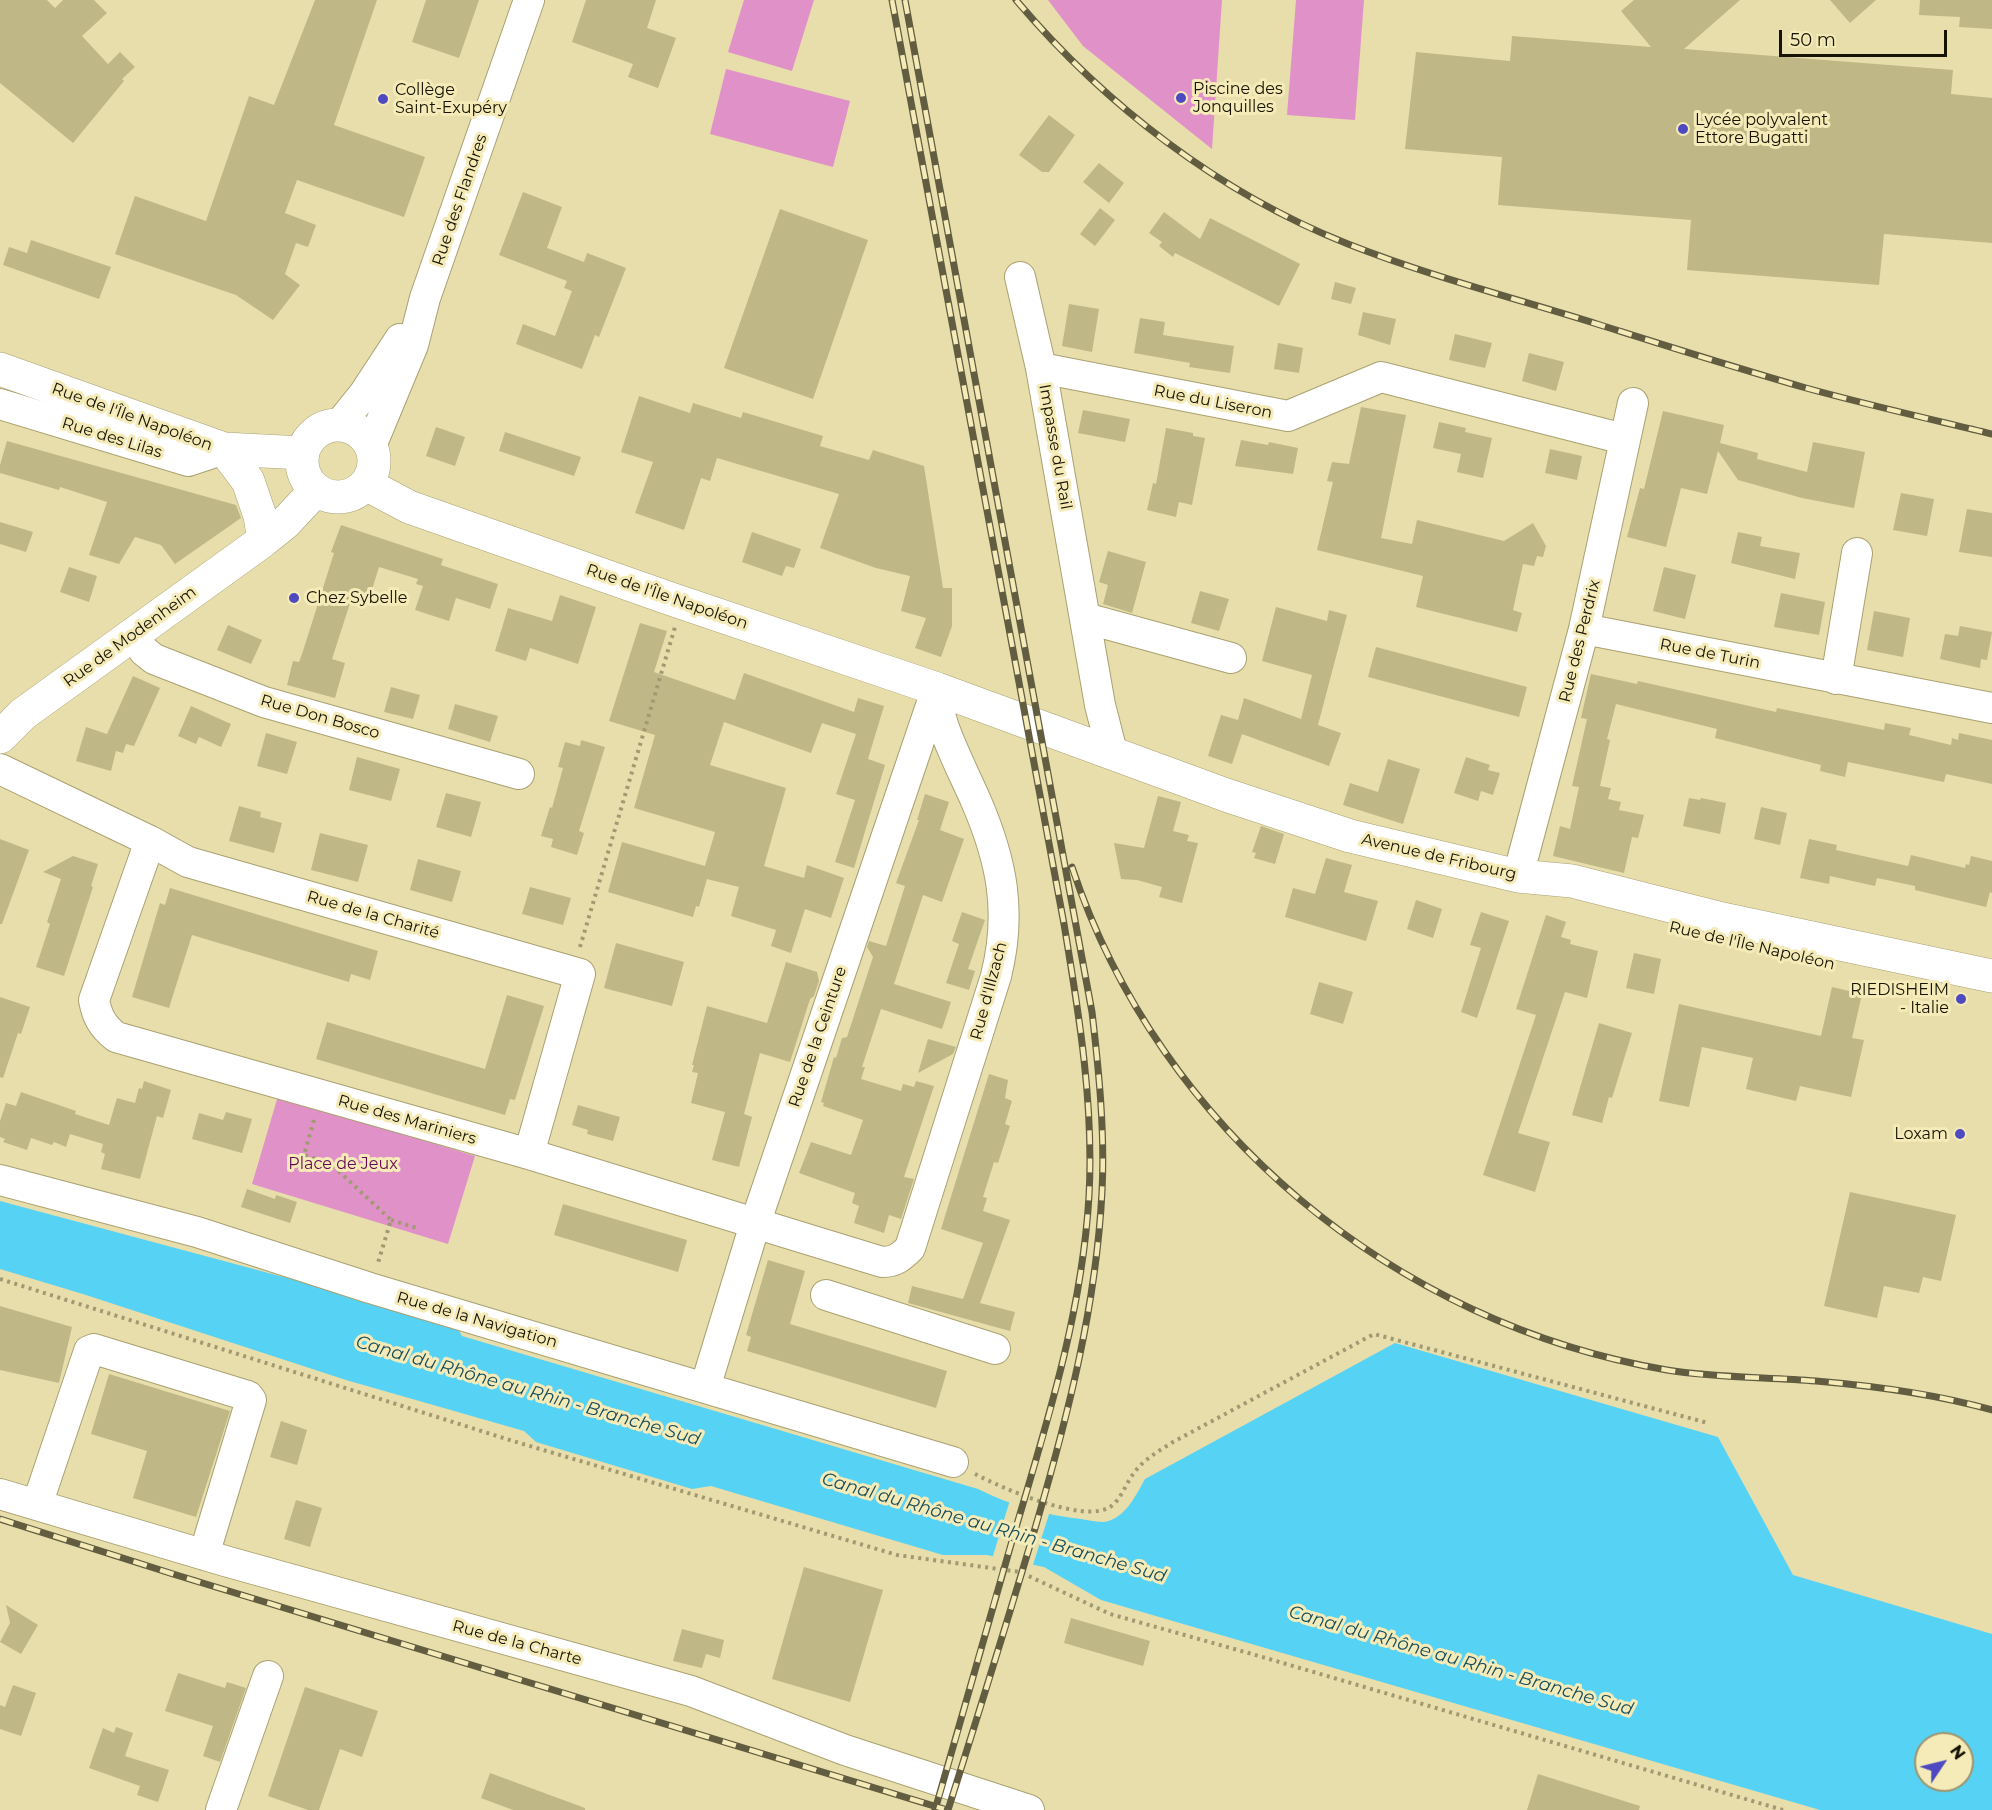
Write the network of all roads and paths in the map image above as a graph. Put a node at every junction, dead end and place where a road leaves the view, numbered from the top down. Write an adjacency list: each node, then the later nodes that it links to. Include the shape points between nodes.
1 (529, 0): 3 (street, Rue des Flandres)
2 (1020, 277): 4 (street, Impasse du Rail)
3 (425, 298): 8 (street, Rue des Flandres, via 382,369); 10 (street, Rue des Flandres, via 413,345)
4 (1041, 368): 9 (street, Rue du Liseron, via 1288,416 1381,377); 18 (street, Impasse du Rail)
5 (0, 369): 11 (main road, Rue de l'Île Napoléon)
6 (1633, 403): 9 (street, Rue des Perdrix)
7 (0, 404): 11 (street, Rue des Lilas, via 188,461)
8 (339, 425): 10 (main road, via 358,430); 12 (main road, via 324,427)
9 (1624, 439): 19 (street, Rue des Perdrix)
10 (371, 446): 13 (main road, via 374,466)
11 (224, 449): 12 (main road, Rue de l'Île Napoléon); 15 (main road, via 248,481)
12 (303, 453): 14 (main road, via 304,473)
13 (366, 484): 14 (main road, via 348,496 326,495); 17 (main road, Rue de l'Île Napoléon, via 409,507)
14 (316, 490): 15 (main road, Rue de Modenheim)
15 (264, 540): 20 (main road, Rue de Modenheim)
16 (1857, 553): 22 (street)
17 (682, 603): 23 (main road, Rue de l'Île Napoléon); 32 (path)
18 (1085, 618): 21 (street); 27 (street, Impasse du Rail)
19 (1584, 629): 22 (street, Rue de Turin); 31 (street, Rue des Perdrix)
20 (133, 635): 26 (main road, Rue de Modenheim, via 23,714); 29 (street, Rue Don Bosco, via 154,659 264,702)
21 (1231, 658)
22 (1836, 680): 25 (street, Rue de Turin)
23 (937, 689): 24 (main road, Rue de l'Île Napoléon); 39 (street, Rue de la Ceinture); 41 (street, Rue d'Illzach, via 942,724 985,823 998,866 1005,933 996,976 910,1248)
24 (971, 701): 27 (main road, Avenue de Fribourg)
25 (1992, 708)
26 (0, 737)
27 (1112, 752): 31 (main road, Avenue de Fribourg, via 1350,836)
28 (0, 770): 30 (street, Rue de la Charité)
29 (519, 774)
30 (150, 841): 32 (street, Rue de la Charité, via 188,862); 36 (street, Rue des Mariniers, via 94,1000 106,1029 116,1037)
31 (1518, 876): 33 (main road, Avenue de Fribourg, via 1572,881 1722,919); 34 (main road, Rue de l'Île Napoléon, via 1569,903)
32 (573, 972): 36 (street, via 580,974)
33 (1992, 976)
34 (1992, 999)
35 (315, 1118): 38 (path, via 304,1155 331,1164)
36 (529, 1154): 39 (street, Rue des Mariniers)
37 (0, 1180): 43 (street, Rue de la Navigation, via 197,1232)
38 (391, 1220): 40 (path); 43 (path)
39 (755, 1224): 41 (street, Rue des Mariniers); 47 (street, Rue de la Ceinture)
40 (417, 1228)
41 (892, 1260): 45 (street, Rue d'Illzach)
42 (0, 1280): 56 (path, via 513,1442 897,1555 1020,1572 1110,1614)
43 (370, 1288): 47 (street, Rue de la Navigation)
44 (826, 1295): 45 (street)
45 (866, 1309): 46 (street)
46 (995, 1348)
47 (705, 1388): 49 (street, Rue de la Navigation)
48 (1708, 1423): 49 (path, via 1374,1334 1146,1459 1118,1499 1101,1510 1062,1508 1007,1490)
49 (953, 1462)
50 (0, 1494): 51 (street, Rue de la Charte)
51 (37, 1505): 52 (street, Rue de la Charte); 52 (street, via 90,1351 94,1349 251,1400)
52 (204, 1555): 55 (street, Rue de la Charte, via 691,1691 845,1750)
53 (268, 1676): 54 (street)
54 (221, 1810)
55 (1029, 1810)
56 (1784, 1810)

